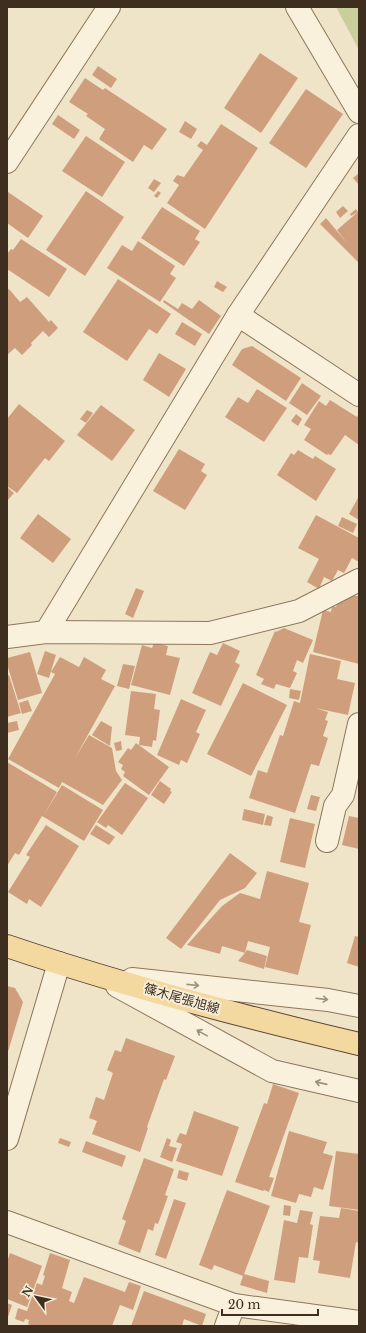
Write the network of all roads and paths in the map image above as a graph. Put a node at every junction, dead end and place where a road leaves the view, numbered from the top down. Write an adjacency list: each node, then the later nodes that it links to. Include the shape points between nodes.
1 (109, 7): 5 (street)
2 (296, 7): 3 (street)
3 (359, 112)
4 (359, 135): 6 (street)
5 (7, 162)
6 (238, 315): 7 (street); 9 (street)
7 (359, 395)
8 (359, 580): 9 (street, via 299,611 210,632)
9 (46, 632): 10 (street)
10 (7, 637)
11 (359, 724): 12 (street)
12 (351, 796): 13 (street, via 335,806)
13 (327, 842)
14 (7, 946): 15 (main road, 篠木尾張旭線)
15 (59, 963): 16 (main road, 篠木尾張旭線); 20 (street)
16 (98, 975): 17 (street, one-way to 17, via 328,1000); 18 (main road, 篠木尾張旭線, via 274,1024); 19 (street, one-way to 16, via 272,1071)
17 (359, 1006)
18 (359, 1044)
19 (359, 1091)
20 (7, 1140)
21 (7, 1222): 22 (street)
22 (234, 1306): 23 (street); 24 (street)
23 (359, 1322)
24 (226, 1326)

